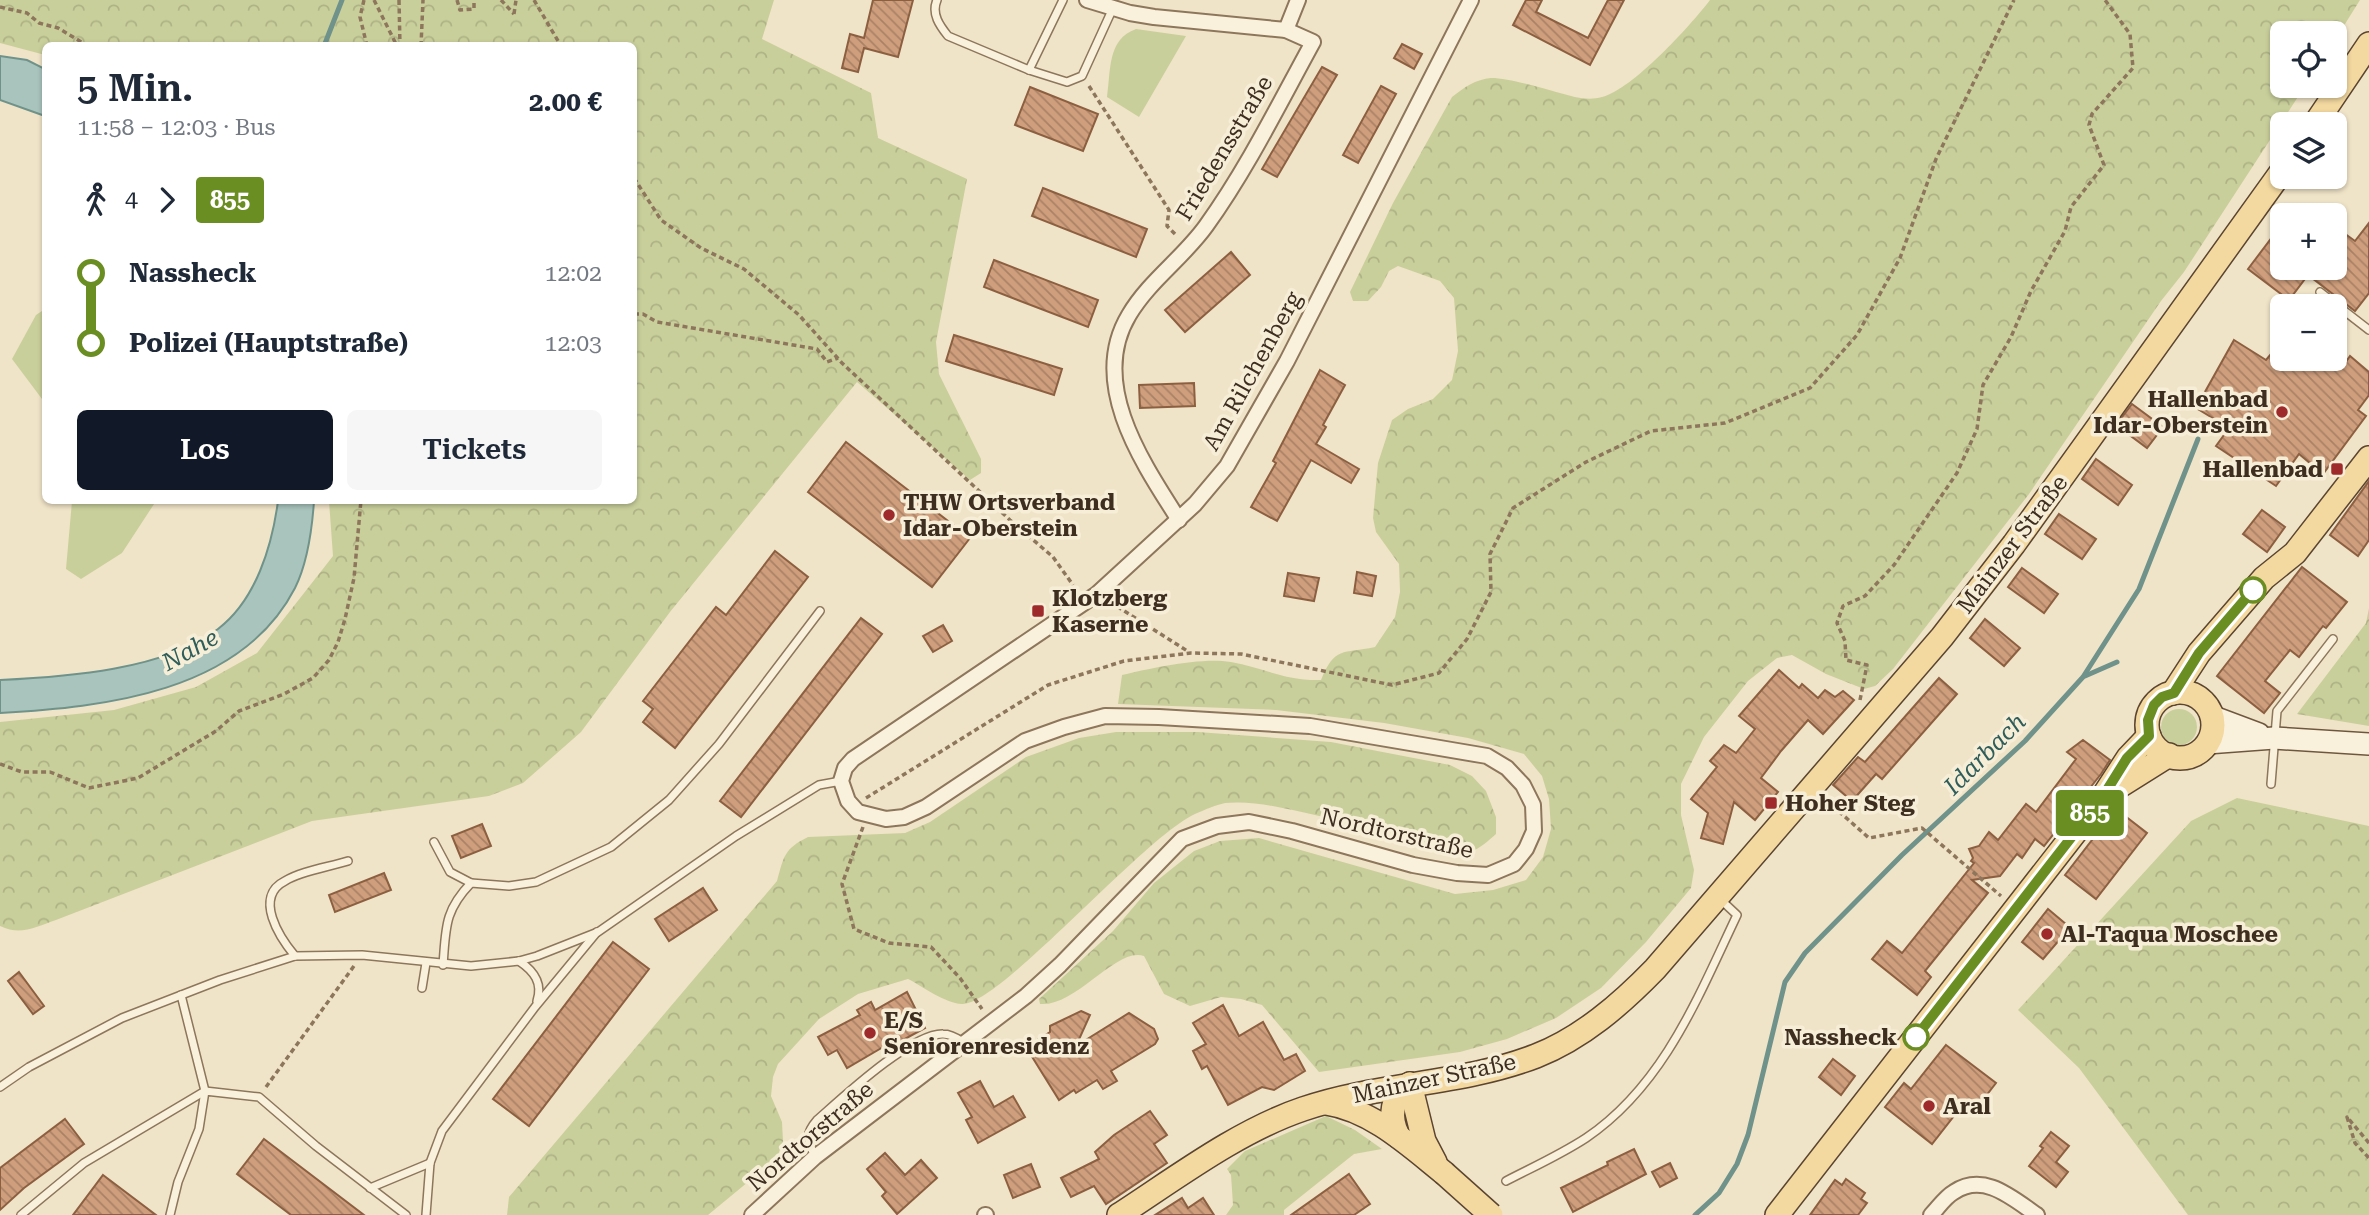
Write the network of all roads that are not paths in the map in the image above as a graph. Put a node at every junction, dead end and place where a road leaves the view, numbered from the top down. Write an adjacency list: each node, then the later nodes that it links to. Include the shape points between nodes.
1 (937, 0): 9 (lane, via 935,13 948,36)
2 (1063, 0): 9 (lane)
3 (1087, 0): 6 (street)
4 (1298, 0): 7 (street)
5 (1471, 0): 15 (street, Am Rilchenberg, via 1255,420 1227,466)
6 (1113, 8): 7 (street, via 1154,17); 9 (lane, via 1082,76 1067,82)
7 (1286, 30): 15 (street, Friedensstraße, via 1313,42 1211,218 1129,314 1117,342 1113,374 1121,409 1139,452)
8 (2369, 44): 10 (main road)
9 (1029, 70)
10 (2323, 112)
11 (2270, 188): 32 (main road, Mainzer Straße, via 1942,638)
12 (2320, 292): 13 (lane)
13 (2369, 330)
14 (2369, 458): 17 (main road, via 2295,553 2264,578)
15 (1179, 520): 26 (street, Am Rilchenberg, via 1097,594 853,759)
16 (820, 611): 31 (lane, via 719,744 669,800 611,847 536,883)
17 (2223, 627): 19 (main road, via 2199,653); 20 (main road, via 2203,676)
18 (2333, 639): 22 (lane, via 2277,711)
19 (2174, 693): 20 (main road, via 2188,693); 21 (main road, via 2159,699 2152,709)
20 (2206, 707): 22 (street, via 2230,724); 23 (main road, via 2213,728)
21 (2149, 736): 25 (main road); 28 (main road, via 2127,758)
22 (2274, 738): 23 (street); 24 (street); 27 (lane)
23 (2207, 743): 25 (main road, via 2190,756)
24 (2369, 744)
25 (2169, 755): 28 (main road)
26 (841, 781): 33 (lane, via 819,785 736,836); 41 (street, Nordtorstraße, via 853,807 866,816 904,817 1025,741 1105,716 1159,717 1310,726 1487,756 1523,785 1533,805 1534,831 1526,849 1514,864 1488,875 1413,864 1249,822 1217,826 1182,839 1060,965)
27 (2271, 784)
28 (2102, 798): 59 (main road)
29 (434, 842): 31 (lane, via 450,872)
30 (348, 861): 34 (lane, via 284,881 273,891 269,906 280,938)
31 (471, 884): 37 (lane, via 451,909)
32 (1717, 897): 42 (main road, Mainzer Straße, via 1634,991 1563,1043 1502,1067); 50 (lane, via 1737,915 1677,1039 1657,1070 1635,1096 1587,1137)
33 (598, 932): 35 (lane); 40 (lane)
34 (295, 956): 36 (lane, via 362,956); 39 (lane)
35 (519, 961): 37 (lane); 40 (lane, via 537,979 540,993)
36 (425, 964): 37 (lane); 38 (lane)
37 (443, 965)
38 (422, 988)
39 (181, 995): 43 (lane, via 122,1018); 44 (lane)
40 (535, 1007): 48 (lane, via 442,1131)
41 (963, 1042): 47 (street, Nordtorstraße); 47 (lane, via 941,1034 929,1037 875,1071 808,1130)
42 (1410, 1084): 45 (main road, Mainzer Straße); 46 (main road, via 1393,1106); 49 (main road, via 1424,1141)
43 (0, 1087)
44 (205, 1091): 51 (lane, via 259,1097); 52 (lane, via 84,1163); 53 (lane, via 199,1129)
45 (1323, 1103): 46 (main road, via 1350,1109); 57 (main road, Mainzer Straße, via 1262,1126)
46 (1398, 1136): 49 (main road)
47 (815, 1157): 56 (street, Nordtorstraße)
48 (430, 1163): 51 (lane); 55 (lane)
49 (1444, 1173): 58 (main road, bridge)
50 (1506, 1181)
51 (370, 1188): 54 (lane)
52 (21, 1215)
53 (170, 1215)
54 (406, 1215)
55 (426, 1215)
56 (752, 1215)
57 (1119, 1215)
58 (1492, 1215)
59 (1777, 1215)
60 (1931, 1215): 61 (street, via 1952,1193 1977,1184 2005,1193)
61 (2037, 1215)

